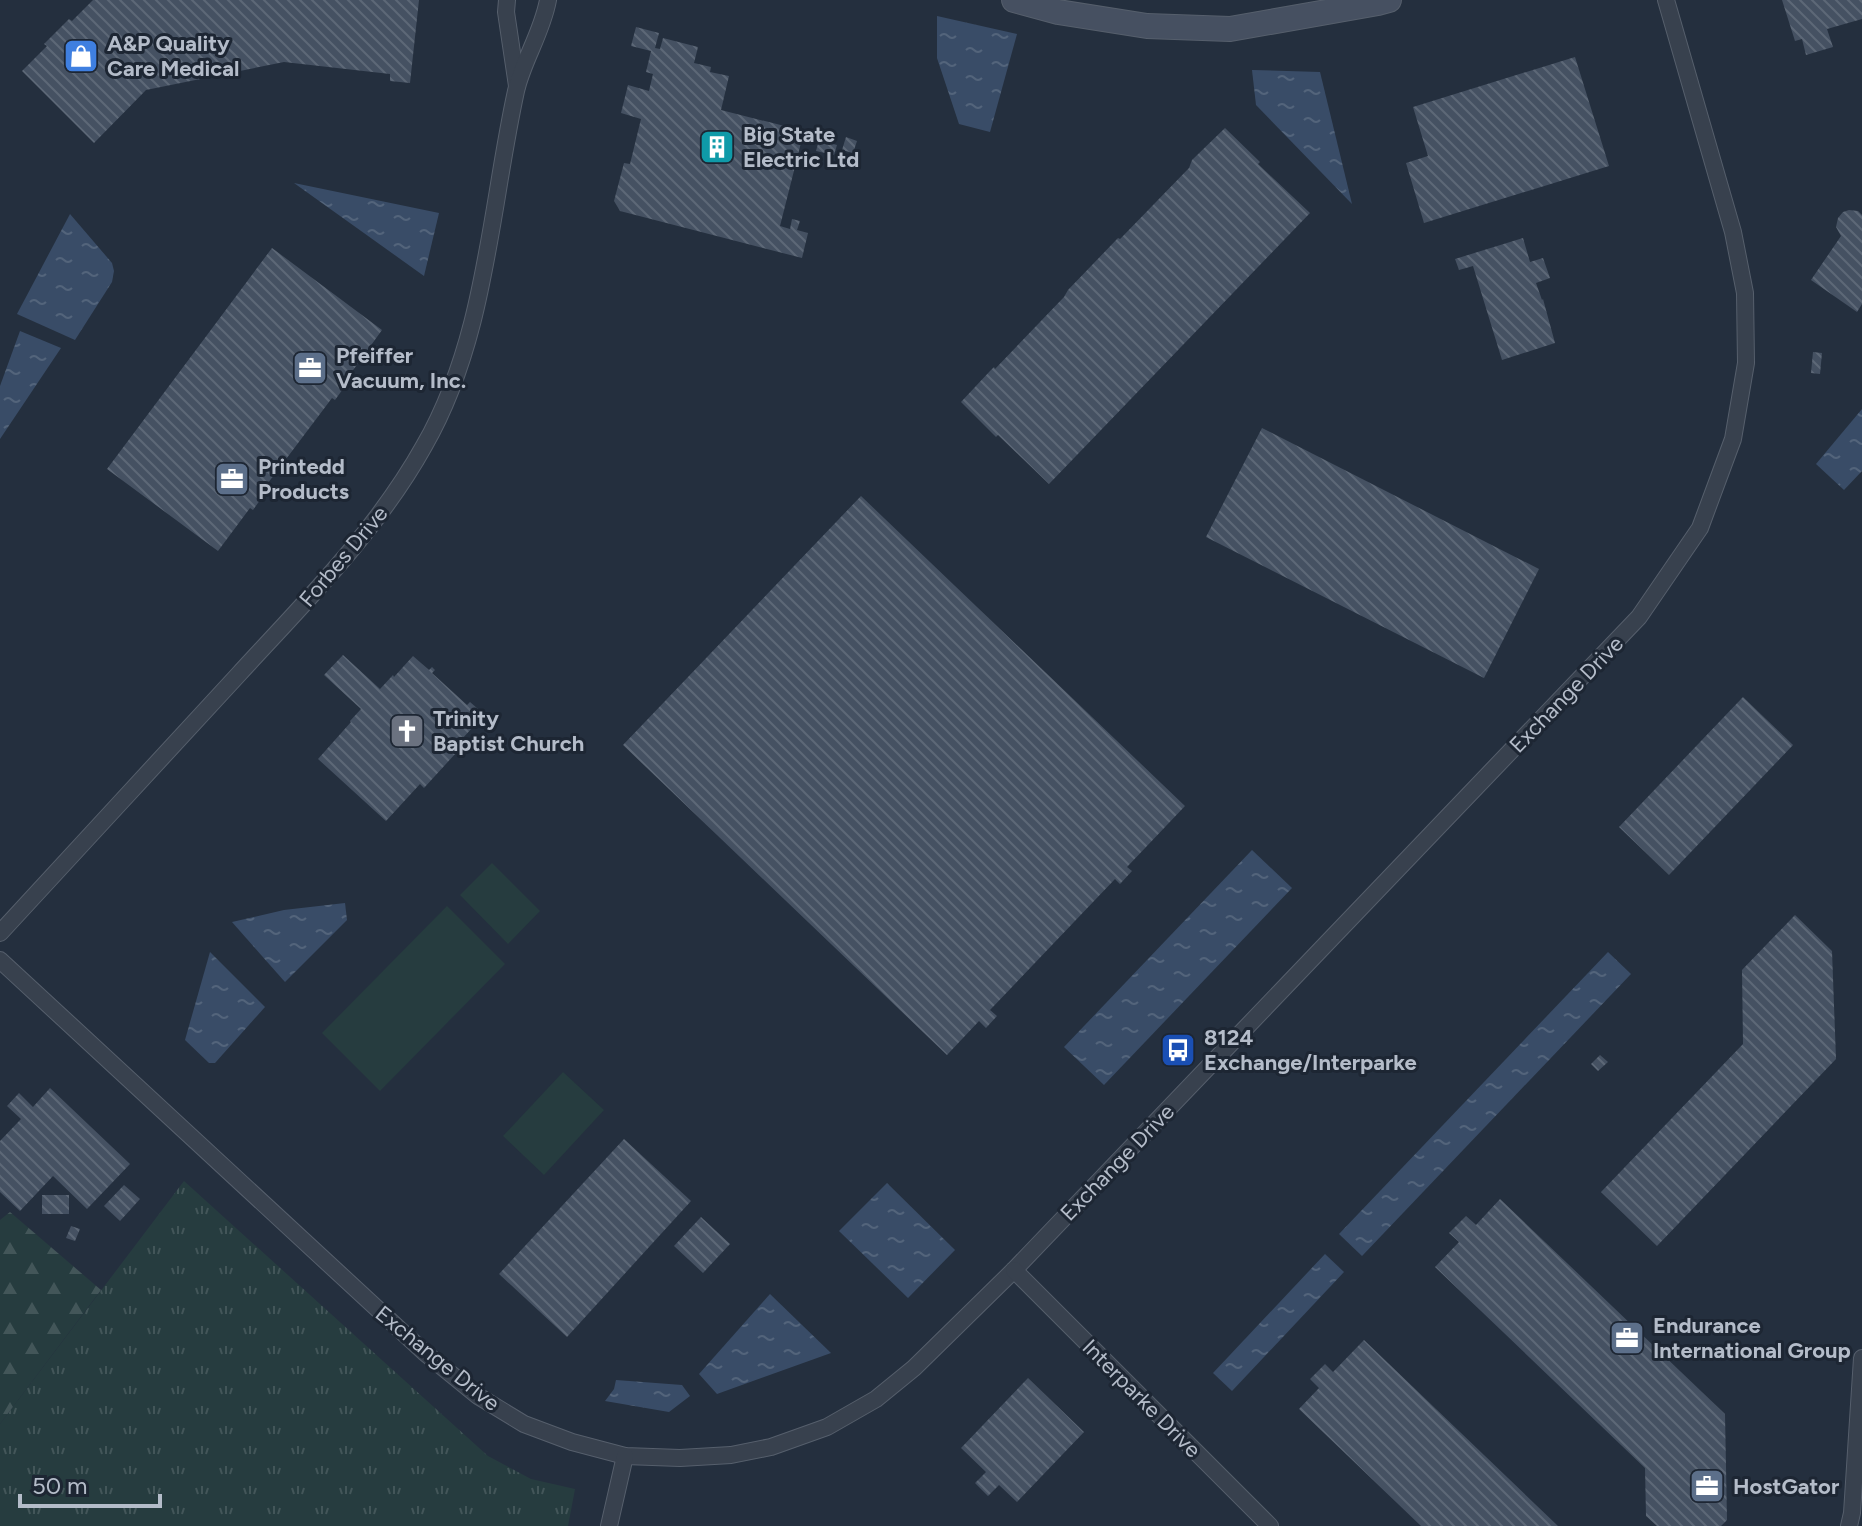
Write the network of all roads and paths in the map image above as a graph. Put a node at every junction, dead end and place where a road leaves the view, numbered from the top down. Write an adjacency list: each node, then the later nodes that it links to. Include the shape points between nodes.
1 (507, 0): 6 (street, Forbes Drive)
2 (548, 0): 6 (street, Forbes Drive)
3 (1014, 0): 4 (street, via 1147,26 1230,29)
4 (1389, 0)
5 (1666, 0): 9 (street, Exchange Drive, via 1733,232 1745,293 1746,363 1737,422 1700,528 1639,617)
6 (517, 87): 7 (street, Forbes Drive, via 475,313 452,387 425,445 382,511 317,590)
7 (0, 933)
8 (0, 960): 11 (street, Exchange Drive, via 478,1396 524,1424)
9 (1014, 1270): 11 (street, Exchange Drive, via 914,1368 876,1399 827,1427 731,1455); 13 (street, Interparke Drive)
10 (1862, 1358): 14 (street)
11 (625, 1456): 12 (street)
12 (609, 1526)
13 (1270, 1526)
14 (1849, 1526)

